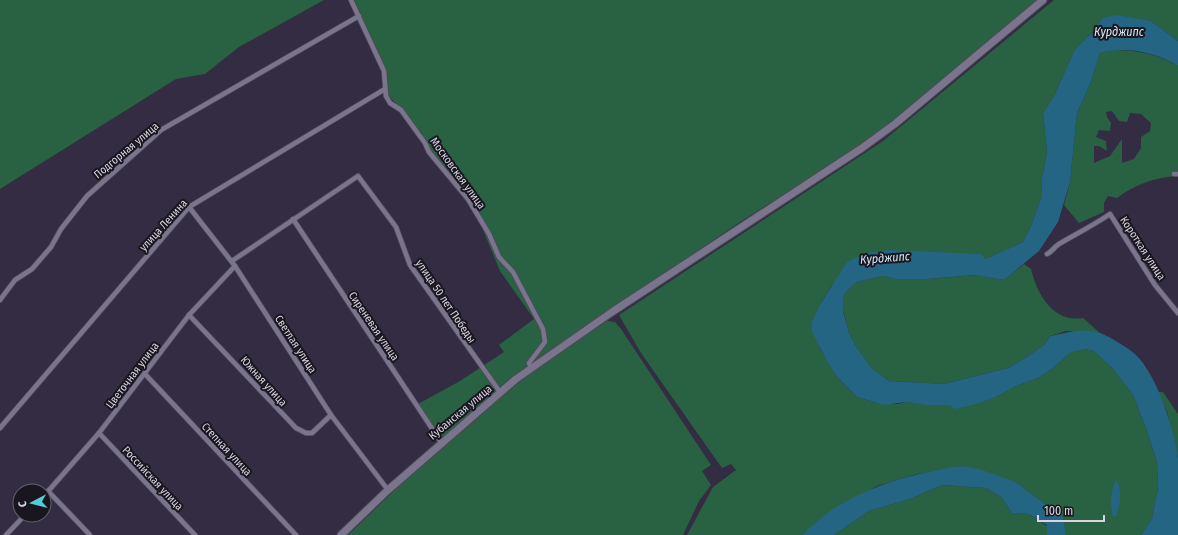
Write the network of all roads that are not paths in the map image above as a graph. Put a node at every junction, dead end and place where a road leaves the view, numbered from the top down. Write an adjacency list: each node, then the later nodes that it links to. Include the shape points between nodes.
1 (351, 0): 3 (street)
2 (1043, 0): 13 (main road, Кубанская улица, via 896,123 862,148)
3 (359, 16): 4 (street, via 384,71); 10 (street, Подгорная улица, via 161,130 87,196 61,229 51,247 32,269 15,280)
4 (385, 89): 6 (street, улица Ленина); 13 (street, Московская улица, via 390,103 402,110 429,152 468,199 489,234 499,257 513,272 543,329 545,342 529,362)
5 (358, 176): 7 (street, Цветочная улица); 15 (street, улица 50 лет Победы, via 396,227 410,265)
6 (189, 207): 9 (street, Светлая улица); 17 (street, улица Ленина)
7 (293, 219): 9 (street, Цветочная улица); 19 (street, Сиреневая улица)
8 (1048, 254): 11 (street, Короткая улица, via 1057,245 1110,214)
9 (233, 264): 12 (street, Цветочная улица); 16 (street, Светлая улица)
10 (0, 300)
11 (1178, 314)
12 (189, 315): 14 (street, Цветочная улица); 16 (street, Южная улица, via 296,428 312,433)
13 (531, 368): 15 (main road, Кубанская улица)
14 (145, 374): 18 (street, Цветочная улица); 27 (street, Степная улица)
15 (500, 392): 19 (main road, Кубанская улица)
16 (331, 415): 21 (street, Светлая улица)
17 (0, 428)
18 (99, 433): 20 (street, Цветочная улица); 26 (street, Российская улица)
19 (441, 442): 21 (main road, Кубанская улица)
20 (52, 486)
21 (388, 490): 28 (main road, Кубанская улица)
22 (52, 495): 25 (street)
23 (17, 523): 24 (street)
24 (6, 535)
25 (90, 535)
26 (194, 535)
27 (296, 535)
28 (341, 535)

